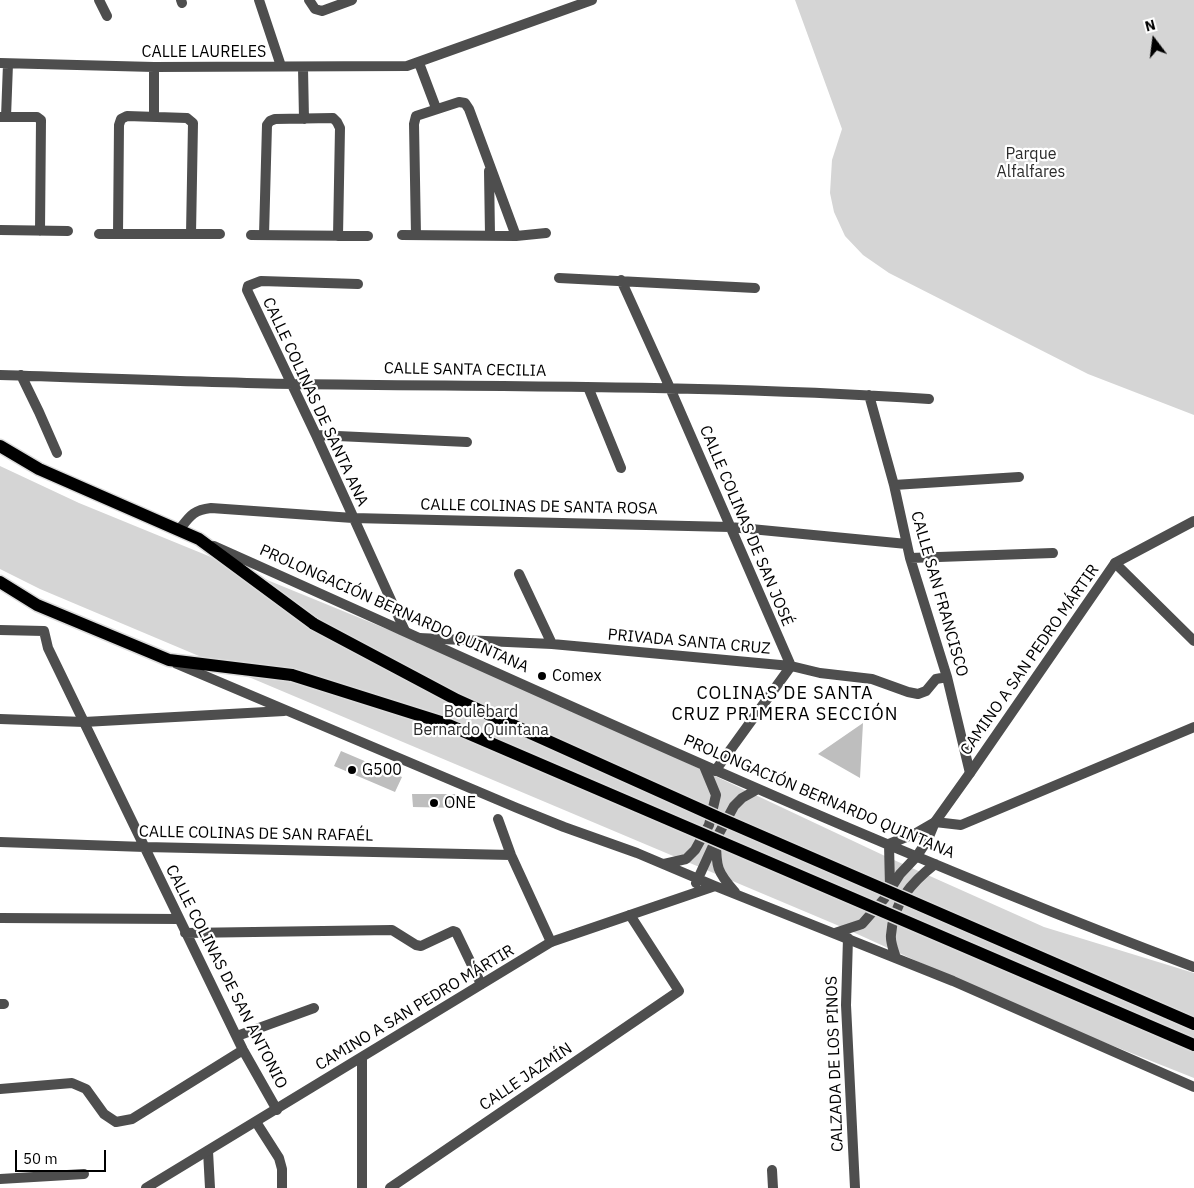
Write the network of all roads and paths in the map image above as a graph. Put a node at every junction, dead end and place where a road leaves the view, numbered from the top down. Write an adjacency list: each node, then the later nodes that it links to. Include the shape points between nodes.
1 (99, 0): 6 (street)
2 (258, 0): 9 (street)
3 (309, 0): 4 (street, via 315,9 322,11)
4 (352, 0)
5 (592, 0): 7 (street, CALLE LAURELES)
6 (107, 16)
7 (419, 63): 11 (street, CALLE LAURELES); 12 (street)
8 (4, 64): 10 (street, CALLE LAURELES); 13 (street)
9 (280, 66): 10 (street, CALLE LAURELES); 11 (street, CALLE LAURELES)
10 (154, 67): 14 (street)
11 (303, 68): 15 (street)
12 (436, 108): 16 (street, via 465,103); 28 (street, via 416,116 414,124)
13 (3, 117): 18 (street, via 37,117 40,120)
14 (154, 117): 22 (street, via 127,116 119,122); 23 (street, via 187,118 193,123)
15 (304, 119): 27 (street, via 275,119 267,125); 30 (street, via 333,118 339,125)
16 (489, 165): 29 (street); 32 (street)
17 (0, 230): 18 (street)
18 (40, 230): 19 (street)
19 (68, 231)
20 (546, 233): 32 (street)
21 (98, 234): 22 (street)
22 (118, 234): 23 (street)
23 (191, 234): 24 (street)
24 (220, 234)
25 (402, 234): 28 (street)
26 (251, 235): 27 (street)
27 (264, 235): 30 (street)
28 (416, 235): 29 (street)
29 (490, 235): 32 (street)
30 (338, 236): 31 (street)
31 (368, 236)
32 (516, 236)
33 (559, 278): 34 (street)
34 (621, 280): 36 (street); 41 (street, CALLE COLINAS DE SAN JOSÉ)
35 (358, 284): 39 (street, CALLE COLINAS DE SANTA ANA, via 261,282 248,286 248,294)
36 (755, 288)
37 (0, 375): 38 (street, CALLE SANTA CECILIA)
38 (21, 375): 39 (street, CALLE SANTA CECILIA); 47 (street)
39 (292, 384): 40 (street, CALLE SANTA CECILIA); 44 (street, CALLE COLINAS DE SANTA ANA)
40 (588, 387): 41 (street, CALLE SANTA CECILIA); 48 (street)
41 (670, 388): 42 (street, CALLE SANTA CECILIA); 53 (street, CALLE COLINAS DE SAN JOSÉ)
42 (868, 395): 43 (street, CALLE SANTA CECILIA); 50 (street, CALLE SAN FRANCISCO)
43 (929, 399)
44 (316, 435): 45 (street); 51 (street, CALLE COLINAS DE SANTA ANA)
45 (467, 442)
46 (0, 446): 54 (main road, PROLONGACIÓN BERNARDO QUINTANA, via 39,469)
47 (57, 453)
48 (621, 468)
49 (1019, 477): 50 (street)
50 (894, 485): 56 (street, CALLE SAN FRANCISCO)
51 (352, 518): 53 (street, CALLE COLINAS DE SANTA ROSA); 54 (street, CALLE COLINAS DE SANTA ROSA, via 211,508 192,513); 63 (street, CALLE COLINAS DE SANTA ANA)
52 (1194, 521): 59 (street, CAMINO A SAN PEDRO MÁRTIR)
53 (730, 526): 56 (street, CALLE COLINAS DE SANTA ROSA); 68 (street, CALLE COLINAS DE SAN JOSÉ)
54 (179, 530): 55 (main road, PROLONGACIÓN BERNARDO QUINTANA)
55 (199, 540): 63 (street, PROLONGACIÓN BERNARDO QUINTANA); 104 (main road, bridge, via 314,624 466,704)
56 (907, 544): 58 (street, CALLE SAN FRANCISCO)
57 (1053, 553): 58 (street)
58 (910, 558): 69 (street, CALLE SAN FRANCISCO)
59 (1115, 563): 65 (street); 76 (street, CAMINO A SAN PEDRO MÁRTIR)
60 (519, 574): 66 (street)
61 (0, 582): 67 (main road, via 37,605)
62 (0, 630): 72 (street, CALLE COLINAS DE SAN ANTONIO, via 44,632 48,648)
63 (405, 631): 64 (street, PROLONGACIÓN BERNARDO QUINTANA)
64 (418, 638): 66 (street, PRIVADA SANTA CRUZ); 74 (street, PROLONGACIÓN BERNARDO QUINTANA)
65 (1194, 641)
66 (552, 644): 68 (street, PRIVADA SANTA CRUZ)
67 (169, 660): 70 (street); 106 (main road, bridge, via 292,675 444,724)
68 (791, 666): 69 (street, PRIVADA SANTA CRUZ, via 872,679 918,694 936,679); 75 (street)
69 (947, 677): 76 (street, CALLE SAN FRANCISCO)
70 (287, 710): 72 (street); 86 (street, via 517,808)
71 (0, 719): 72 (street)
72 (84, 722): 83 (street, CALLE COLINAS DE SAN ANTONIO)
73 (1194, 726): 79 (street, via 961,825)
74 (704, 766): 75 (street, PROLONGACIÓN BERNARDO QUINTANA); 86 (street, via 716,795 708,825 695,850 686,859)
75 (716, 771): 77 (street, PROLONGACIÓN BERNARDO QUINTANA)
76 (970, 773): 79 (street, CAMINO A SAN PEDRO MÁRTIR)
77 (758, 789): 80 (street, via 734,806); 82 (street, PROLONGACIÓN BERNARDO QUINTANA)
78 (498, 819): 84 (street)
79 (935, 822): 82 (street, CAMINO A SAN PEDRO MÁRTIR); 85 (street, CAMINO A SAN PEDRO MÁRTIR)
80 (716, 836): 88 (street); 92 (street, via 720,876)
81 (0, 842): 83 (street, CALLE COLINAS DE SAN RAFAÉL)
82 (889, 844): 85 (street, PROLONGACIÓN BERNARDO QUINTANA); 90 (street)
83 (145, 847): 84 (street, CALLE COLINAS DE SAN RAFAÉL); 95 (street, CALLE COLINAS DE SAN ANTONIO)
84 (511, 855): 99 (street)
85 (917, 856): 87 (street, PROLONGACIÓN BERNARDO QUINTANA); 90 (street, CAMINO A SAN PEDRO MÁRTIR)
86 (664, 864): 88 (street)
87 (935, 864): 100 (street, via 915,880 897,905 890,936); 101 (street, PROLONGACIÓN BERNARDO QUINTANA, via 1053,914)
88 (698, 879): 89 (street); 91 (street)
89 (715, 886): 91 (street, CAMINO A SAN PEDRO MÁRTIR); 92 (street)
90 (890, 888): 97 (street, CAMINO A SAN PEDRO MÁRTIR, via 862,924)
91 (692, 894): 93 (street, CAMINO A SAN PEDRO MÁRTIR)
92 (736, 894): 97 (street)
93 (630, 915): 99 (street, CAMINO A SAN PEDRO MÁRTIR); 121 (street, CALLE JAZMÍN, via 679,991)
94 (0, 918): 95 (street)
95 (179, 920): 96 (street, CALLE COLINAS DE SAN ANTONIO)
96 (185, 933): 102 (street, via 392,930 418,946 448,932 456,932); 105 (street, CALLE COLINAS DE SAN ANTONIO)
97 (835, 933): 98 (street)
98 (848, 938): 100 (street); 123 (street, CALZADA DE LOS PINOS, via 846,1005)
99 (551, 942): 102 (street, CAMINO A SAN PEDRO MÁRTIR)
100 (896, 958): 109 (street)
101 (1194, 967)
102 (481, 984): 108 (street, CAMINO A SAN PEDRO MÁRTIR)
103 (314, 1008): 105 (street)
104 (1194, 1024)
105 (237, 1036): 107 (street, CALLE COLINAS DE SAN ANTONIO)
106 (1194, 1045)
107 (243, 1050): 110 (street, via 132,1119 116,1122 104,1114 86,1089 72,1083); 111 (street, CALLE COLINAS DE SAN ANTONIO)
108 (362, 1058): 111 (street, CAMINO A SAN PEDRO MÁRTIR); 120 (street)
109 (1194, 1087)
110 (0, 1089)
111 (277, 1110): 112 (street, CAMINO A SAN PEDRO MÁRTIR)
112 (256, 1122): 113 (street, CAMINO A SAN PEDRO MÁRTIR); 119 (street, via 279,1158)
113 (208, 1151): 117 (street, CAMINO A SAN PEDRO MÁRTIR); 118 (street)
114 (772, 1170): 122 (street)
115 (84, 1174): 116 (street)
116 (0, 1179)
117 (146, 1188)
118 (210, 1188)
119 (282, 1188)
120 (362, 1188)
121 (390, 1188)
122 (773, 1188)
123 (855, 1188)

